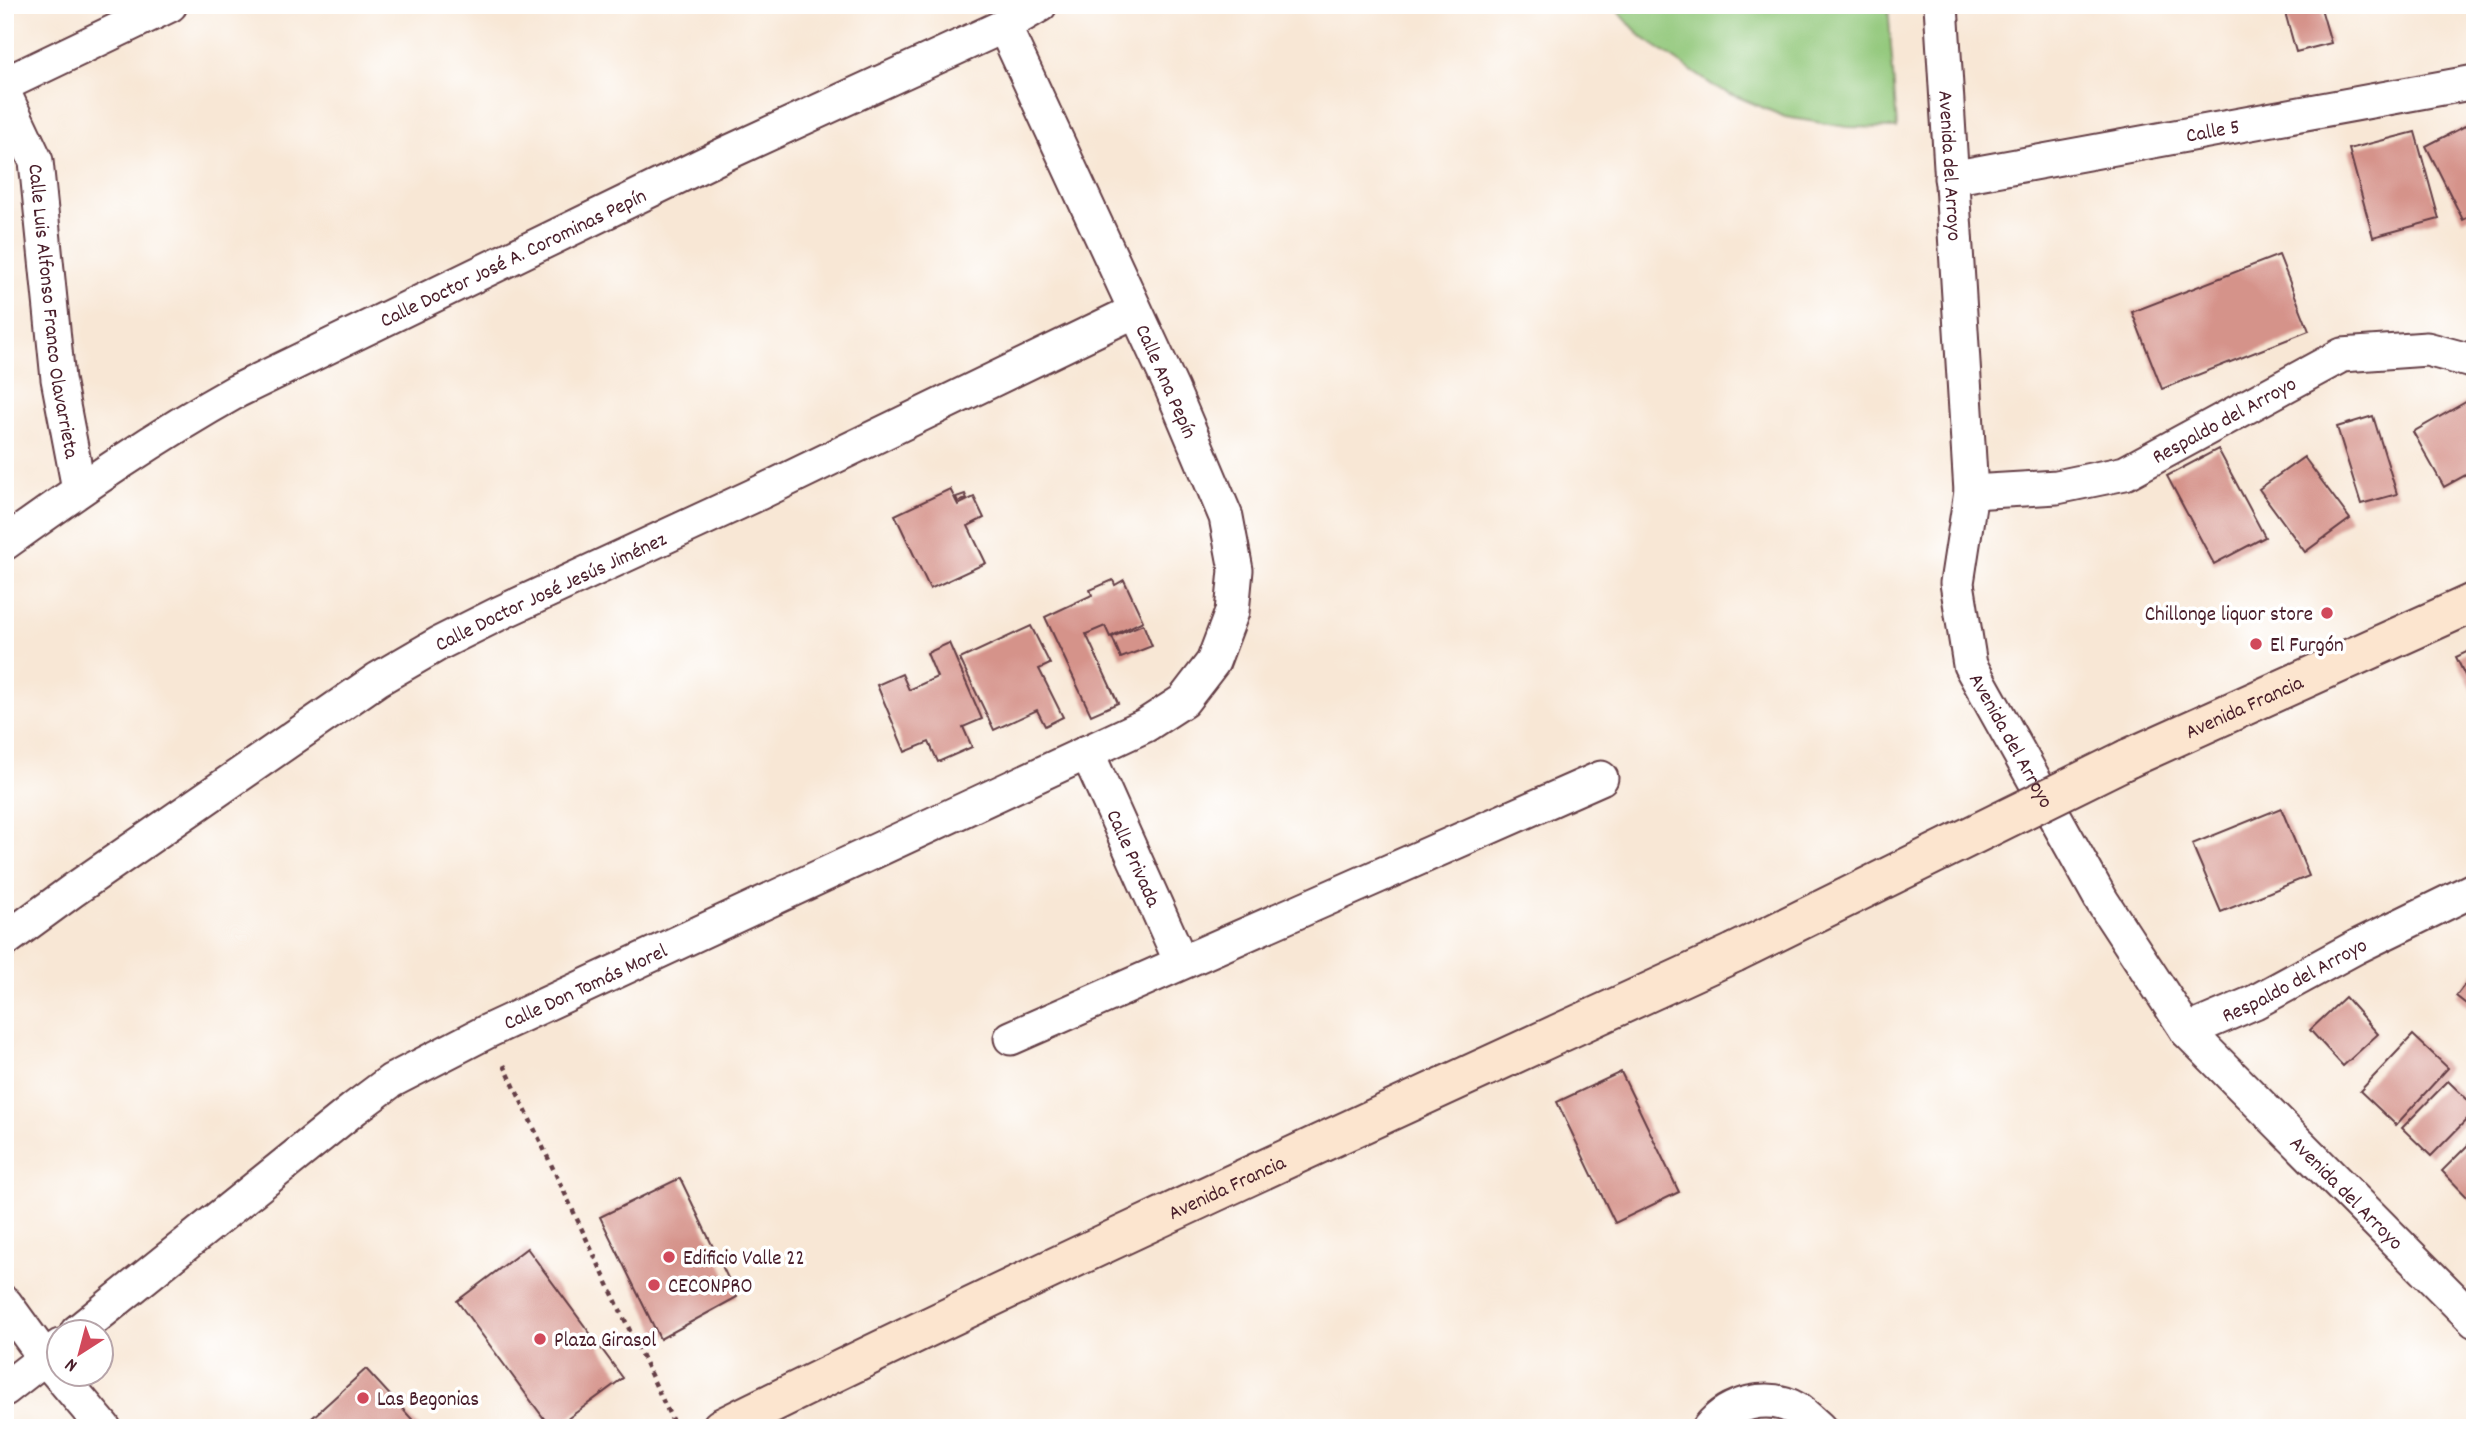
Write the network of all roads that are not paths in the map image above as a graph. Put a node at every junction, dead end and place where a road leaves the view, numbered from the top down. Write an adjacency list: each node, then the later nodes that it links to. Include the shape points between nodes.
1 (170, 5): 6 (street)
2 (1040, 5): 4 (street, Calle Doctor José A. Corominas Pepín)
3 (1941, 5): 8 (street, Avenida del Arroyo)
4 (1004, 26): 9 (street, Calle Ana Pepín); 11 (street, Calle Doctor José A. Corominas Pepín, via 725,154 317,351 196,414)
5 (2475, 82): 8 (street, Calle 5)
6 (5, 84)
7 (5, 95): 11 (street, Calle Luis Alfonso Franco Olavarrieta, via 36,161 58,379)
8 (1951, 178): 12 (street, Avenida del Arroyo)
9 (1135, 311): 15 (street, Calle Ana Pepín, via 1226,517 1236,570 1232,612 1213,662 1183,701); 19 (street, Calle Doctor José Jesús Jiménez, via 440,643 378,679)
10 (2475, 362): 12 (street, Respaldo del Arroyo, via 2427,349 2342,355 2125,473 2057,487)
11 (79, 489): 13 (street, Calle Doctor José A. Corominas Pepín)
12 (1971, 492): 21 (street, Avenida del Arroyo, via 1957,583 1970,665 2102,901)
13 (5, 543)
14 (2475, 601): 31 (main road, Avenida Francia, bridge, via 2127,759 1734,953 1071,1260)
15 (1146, 725): 16 (street, Calle Don Tomás Morel)
16 (1087, 752): 20 (street, Calle Privada); 24 (street, Calle Don Tomás Morel, via 423,1063 373,1094)
17 (1601, 778): 20 (street)
18 (2475, 889): 21 (street, Respaldo del Arroyo, via 2255,1002)
19 (5, 940)
20 (1181, 961): 22 (street)
21 (2186, 1031): 25 (street, Avenida del Arroyo)
22 (1011, 1038)
23 (5, 1303): 26 (street)
24 (94, 1318)
25 (2475, 1321)
26 (46, 1346)
27 (46, 1357): 29 (street)
28 (77, 1388): 30 (street)
29 (5, 1389)
30 (104, 1428)
31 (721, 1428)
32 (1709, 1428): 33 (street, via 1742,1405 1766,1400 1796,1409)
33 (1819, 1428)

